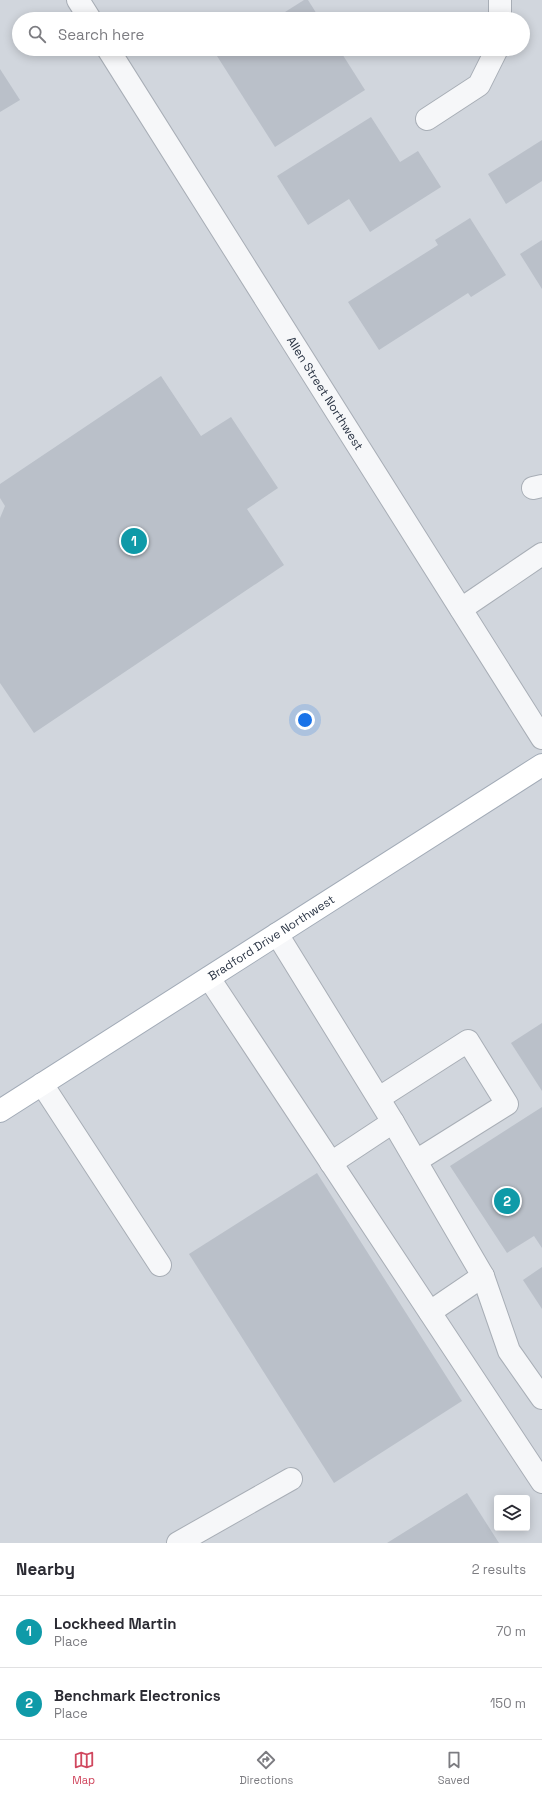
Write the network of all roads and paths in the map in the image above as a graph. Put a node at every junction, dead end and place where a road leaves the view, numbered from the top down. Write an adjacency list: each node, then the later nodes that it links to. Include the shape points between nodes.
1 (78, 0): 3 (street)
2 (500, 0): 4 (street)
3 (86, 12)
4 (500, 12)
5 (112, 56): 9 (street, Allen Street Northwest)
6 (493, 56): 7 (street, via 478,85)
7 (427, 119)
8 (542, 554): 9 (street)
9 (461, 610): 10 (street, Allen Street Northwest)
10 (542, 738)
11 (542, 765): 12 (main road, Bradford Drive Northwest)
12 (277, 934): 13 (main road, Bradford Drive Northwest); 15 (street)
13 (209, 978): 14 (main road, Bradford Drive Northwest); 19 (street)
14 (42, 1084): 16 (main road, Bradford Drive Northwest); 20 (street)
15 (379, 1098): 17 (street); 18 (street, via 468,1041 507,1104)
16 (0, 1111)
17 (393, 1122): 18 (street); 19 (street)
18 (416, 1161): 21 (street)
19 (331, 1163): 22 (street)
20 (160, 1265)
21 (483, 1276): 22 (street); 23 (street, via 509,1351)
22 (430, 1312): 25 (street)
23 (542, 1398)
24 (291, 1479): 26 (street)
25 (542, 1482)
26 (178, 1543)

